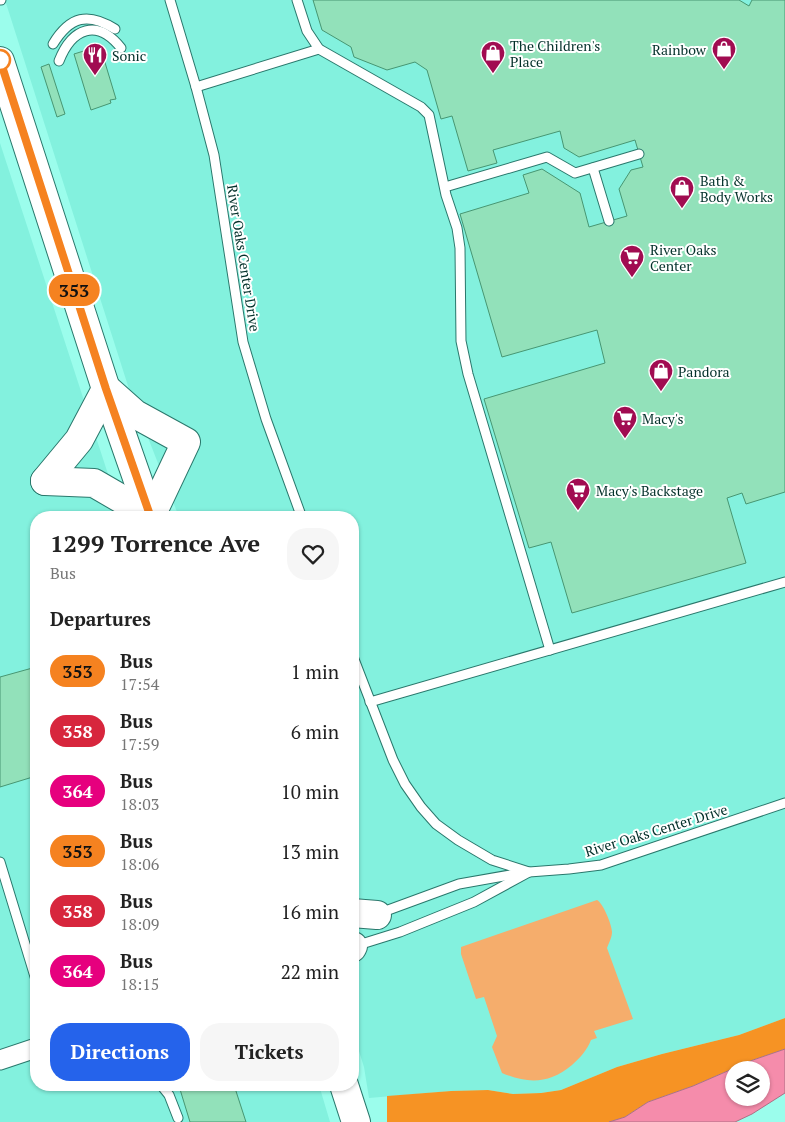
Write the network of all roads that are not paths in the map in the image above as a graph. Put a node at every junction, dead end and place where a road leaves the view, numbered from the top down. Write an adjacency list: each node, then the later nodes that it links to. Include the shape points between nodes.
1 (170, 0): 9 (lane, River Oaks Center Drive)
2 (297, 0): 6 (lane, via 306,31)
3 (115, 29): 4 (lane, via 99,21 77,21 64,28)
4 (54, 44)
5 (121, 48): 8 (lane, via 109,35 87,31 73,36)
6 (319, 50): 9 (lane); 12 (lane, via 421,106 429,115)
7 (0, 60): 14 (main road)
8 (59, 61)
9 (196, 87): 18 (lane, River Oaks Center Drive, via 214,155 243,342 266,419)
10 (640, 154): 11 (lane)
11 (593, 168): 12 (lane, via 575,173 547,158); 13 (lane)
12 (445, 187): 20 (lane, via 460,248 461,340 468,374)
13 (609, 221)
14 (106, 389): 15 (main road, via 79,440 45,481 94,483); 16 (main road); 17 (main road, via 135,414 186,442)
15 (141, 511)
16 (149, 511)
17 (154, 511)
18 (299, 511)
19 (785, 582): 20 (lane)
20 (550, 650): 22 (lane)
21 (359, 673): 22 (lane, River Oaks Center Drive)
22 (370, 702): 25 (lane, River Oaks Center Drive, via 405,784 436,824 492,860)
23 (785, 803): 25 (lane, River Oaks Center Drive, via 601,865)
24 (0, 862): 28 (lane)
25 (529, 872): 26 (lane, via 474,902 400,932); 27 (lane, via 459,884)
26 (359, 929)
27 (359, 929)
28 (30, 960)
29 (30, 1050): 30 (street)
30 (0, 1060)
31 (166, 1091): 33 (lane)
32 (346, 1091): 34 (main road)
33 (178, 1118)
34 (356, 1122)

